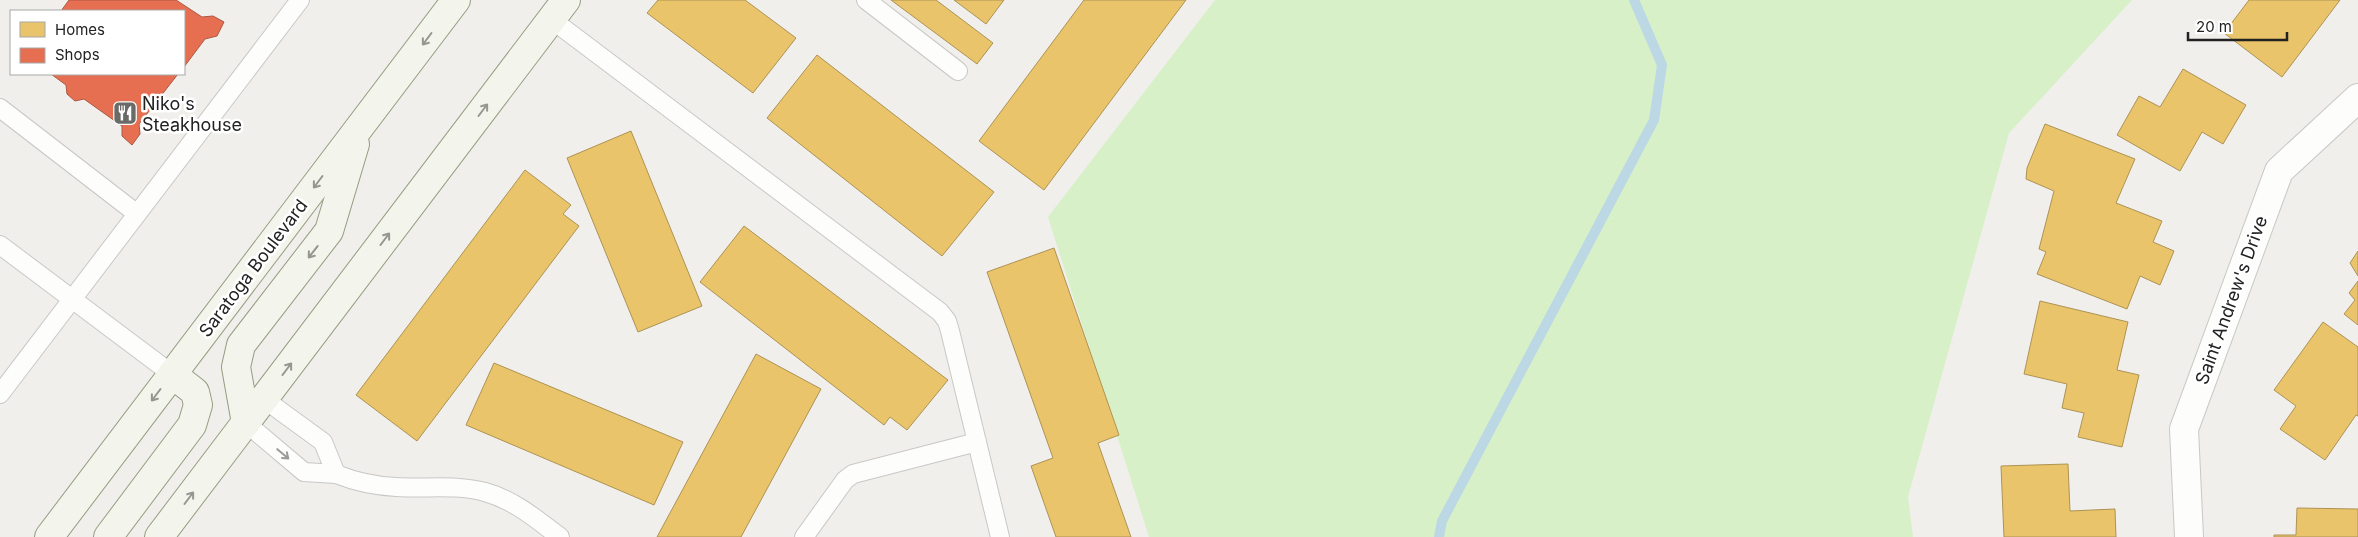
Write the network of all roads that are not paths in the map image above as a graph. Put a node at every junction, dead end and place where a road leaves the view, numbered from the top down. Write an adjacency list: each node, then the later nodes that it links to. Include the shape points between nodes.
1 (456, 0): 8 (main road, Saratoga Boulevard, one-way to 8)
2 (866, 0): 5 (lane)
3 (295, 2): 9 (lane)
4 (558, 10): 14 (main road, one-way to 4); 16 (lane, via 940,312 950,331)
5 (958, 71)
6 (2358, 98): 24 (street, Saint Andrew's Drive, via 2279,171 2184,429)
7 (0, 108): 9 (lane)
8 (361, 126): 12 (main road, Saratoga Boulevard, one-way to 12); 15 (main road, one-way to 15, via 329,230 241,345 236,367)
9 (136, 213): 11 (lane)
10 (0, 245): 11 (lane)
11 (72, 299): 12 (lane); 13 (lane)
12 (172, 374): 18 (main road, Saratoga Boulevard, one-way to 18); 19 (main road, via 195,392 198,405 192,426)
13 (0, 394)
14 (264, 399): 15 (main road); 17 (lane, via 323,442)
15 (246, 423): 17 (lane, one-way to 17, via 304,472); 20 (main road, one-way to 15)
16 (977, 442): 22 (lane, via 853,474 845,480); 23 (lane)
17 (336, 474): 21 (lane, via 373,485 482,491 524,510)
18 (49, 537)
19 (108, 537)
20 (160, 537)
21 (560, 537)
22 (804, 537)
23 (1000, 537)
24 (2190, 537)

